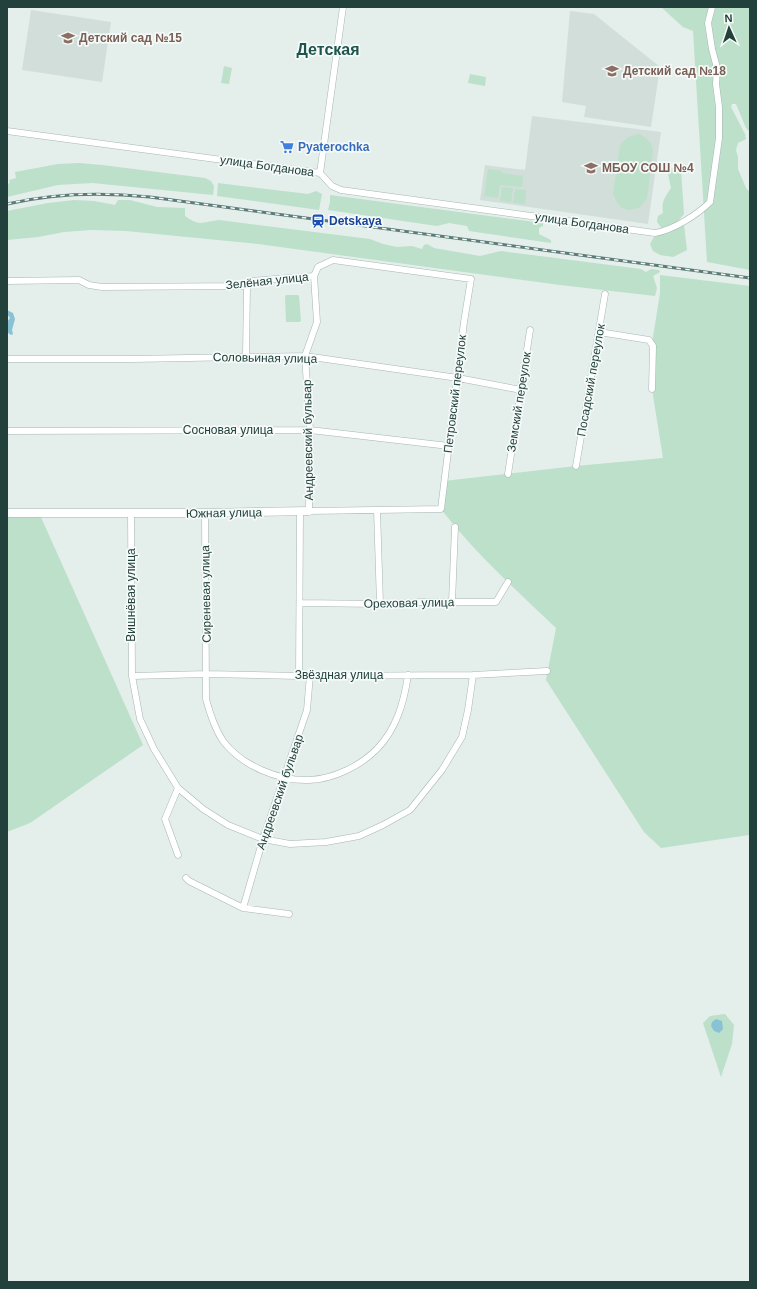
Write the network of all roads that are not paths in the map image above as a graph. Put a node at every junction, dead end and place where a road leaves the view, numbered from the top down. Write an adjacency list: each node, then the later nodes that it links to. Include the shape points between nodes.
1 (343, 7): 4 (street)
2 (712, 7): 4 (street, улица Богданова, via 708,23 717,68 719,132 710,202 666,231 655,233 341,190 332,186)
3 (7, 131): 4 (street, улица Богданова)
4 (320, 173)
5 (314, 276): 6 (street, Зелёная улица, via 318,267 333,260); 8 (street, Зелёная улица, via 252,281); 13 (street, Андреевский бульвар, via 317,322)
6 (471, 279): 15 (street, Петровский переулок)
7 (7, 281): 8 (street, Зелёная улица, via 80,280 89,285 102,287)
8 (246, 286): 12 (street)
9 (605, 294): 11 (street, Посадский переулок)
10 (530, 330): 17 (street, Земский переулок)
11 (599, 332): 16 (street, via 649,340 653,346); 21 (street, Посадский переулок)
12 (246, 356): 13 (street, Соловьиная улица); 14 (street, Соловьиная улица)
13 (305, 356): 15 (street, Соловьиная улица); 18 (street, Андреевский бульвар)
14 (7, 359)
15 (458, 378): 17 (street, Соловьиная улица); 20 (street, Петровский переулок)
16 (652, 389)
17 (521, 390): 22 (street, Земский переулок)
18 (310, 430): 19 (street, Сосновая улица); 20 (street, Сосновая улица); 26 (street, Андреевский бульвар)
19 (7, 431)
20 (449, 446): 23 (street, Петровский переулок)
21 (576, 466)
22 (508, 474)
23 (441, 509): 24 (street, Южная улица)
24 (377, 510): 26 (street, Южная улица); 34 (street)
25 (300, 511): 26 (street, Южная улица); 28 (street, Южная улица); 33 (street, Андреевский бульвар)
26 (309, 511)
27 (131, 513): 28 (street, Южная улица); 29 (street, Южная улица); 40 (street, Вишнёвая улица)
28 (205, 513): 36 (street, Сиреневая улица)
29 (7, 514)
30 (455, 527): 32 (street)
31 (508, 582): 32 (street, Ореховая улица, via 496,602)
32 (452, 602): 34 (street, Ореховая улица)
33 (300, 604): 34 (street, Ореховая улица); 41 (street, Андреевский бульвар)
34 (380, 604)
35 (547, 671): 39 (street, Звёздная улица)
36 (206, 674): 40 (street, Звёздная улица); 41 (street, Звёздная улица); 42 (street, Сиреневая улица, via 206,700 211,718 223,741 239,757 255,767)
37 (310, 675): 38 (street, Звёздная улица); 41 (street, Звёздная улица); 42 (street, Андреевский бульвар, via 307,710)
38 (408, 675): 39 (street, Звёздная улица); 42 (street, Сиреневая улица, via 405,695 394,726 378,748 361,763 339,774 309,780)
39 (473, 675): 44 (street, Вишнёвая улица, via 462,737 442,770 410,810 358,836 326,842 290,844)
40 (132, 676): 43 (street, Вишнёвая улица, via 140,719 154,749)
41 (299, 676)
42 (284, 778): 44 (street, Андреевский бульвар)
43 (178, 788): 44 (street, Вишнёвая улица, via 203,809 228,825); 45 (street, via 165,819)
44 (263, 839): 47 (street, Андреевский бульвар)
45 (178, 855)
46 (186, 878): 47 (street)
47 (243, 908): 48 (street)
48 (289, 914)

